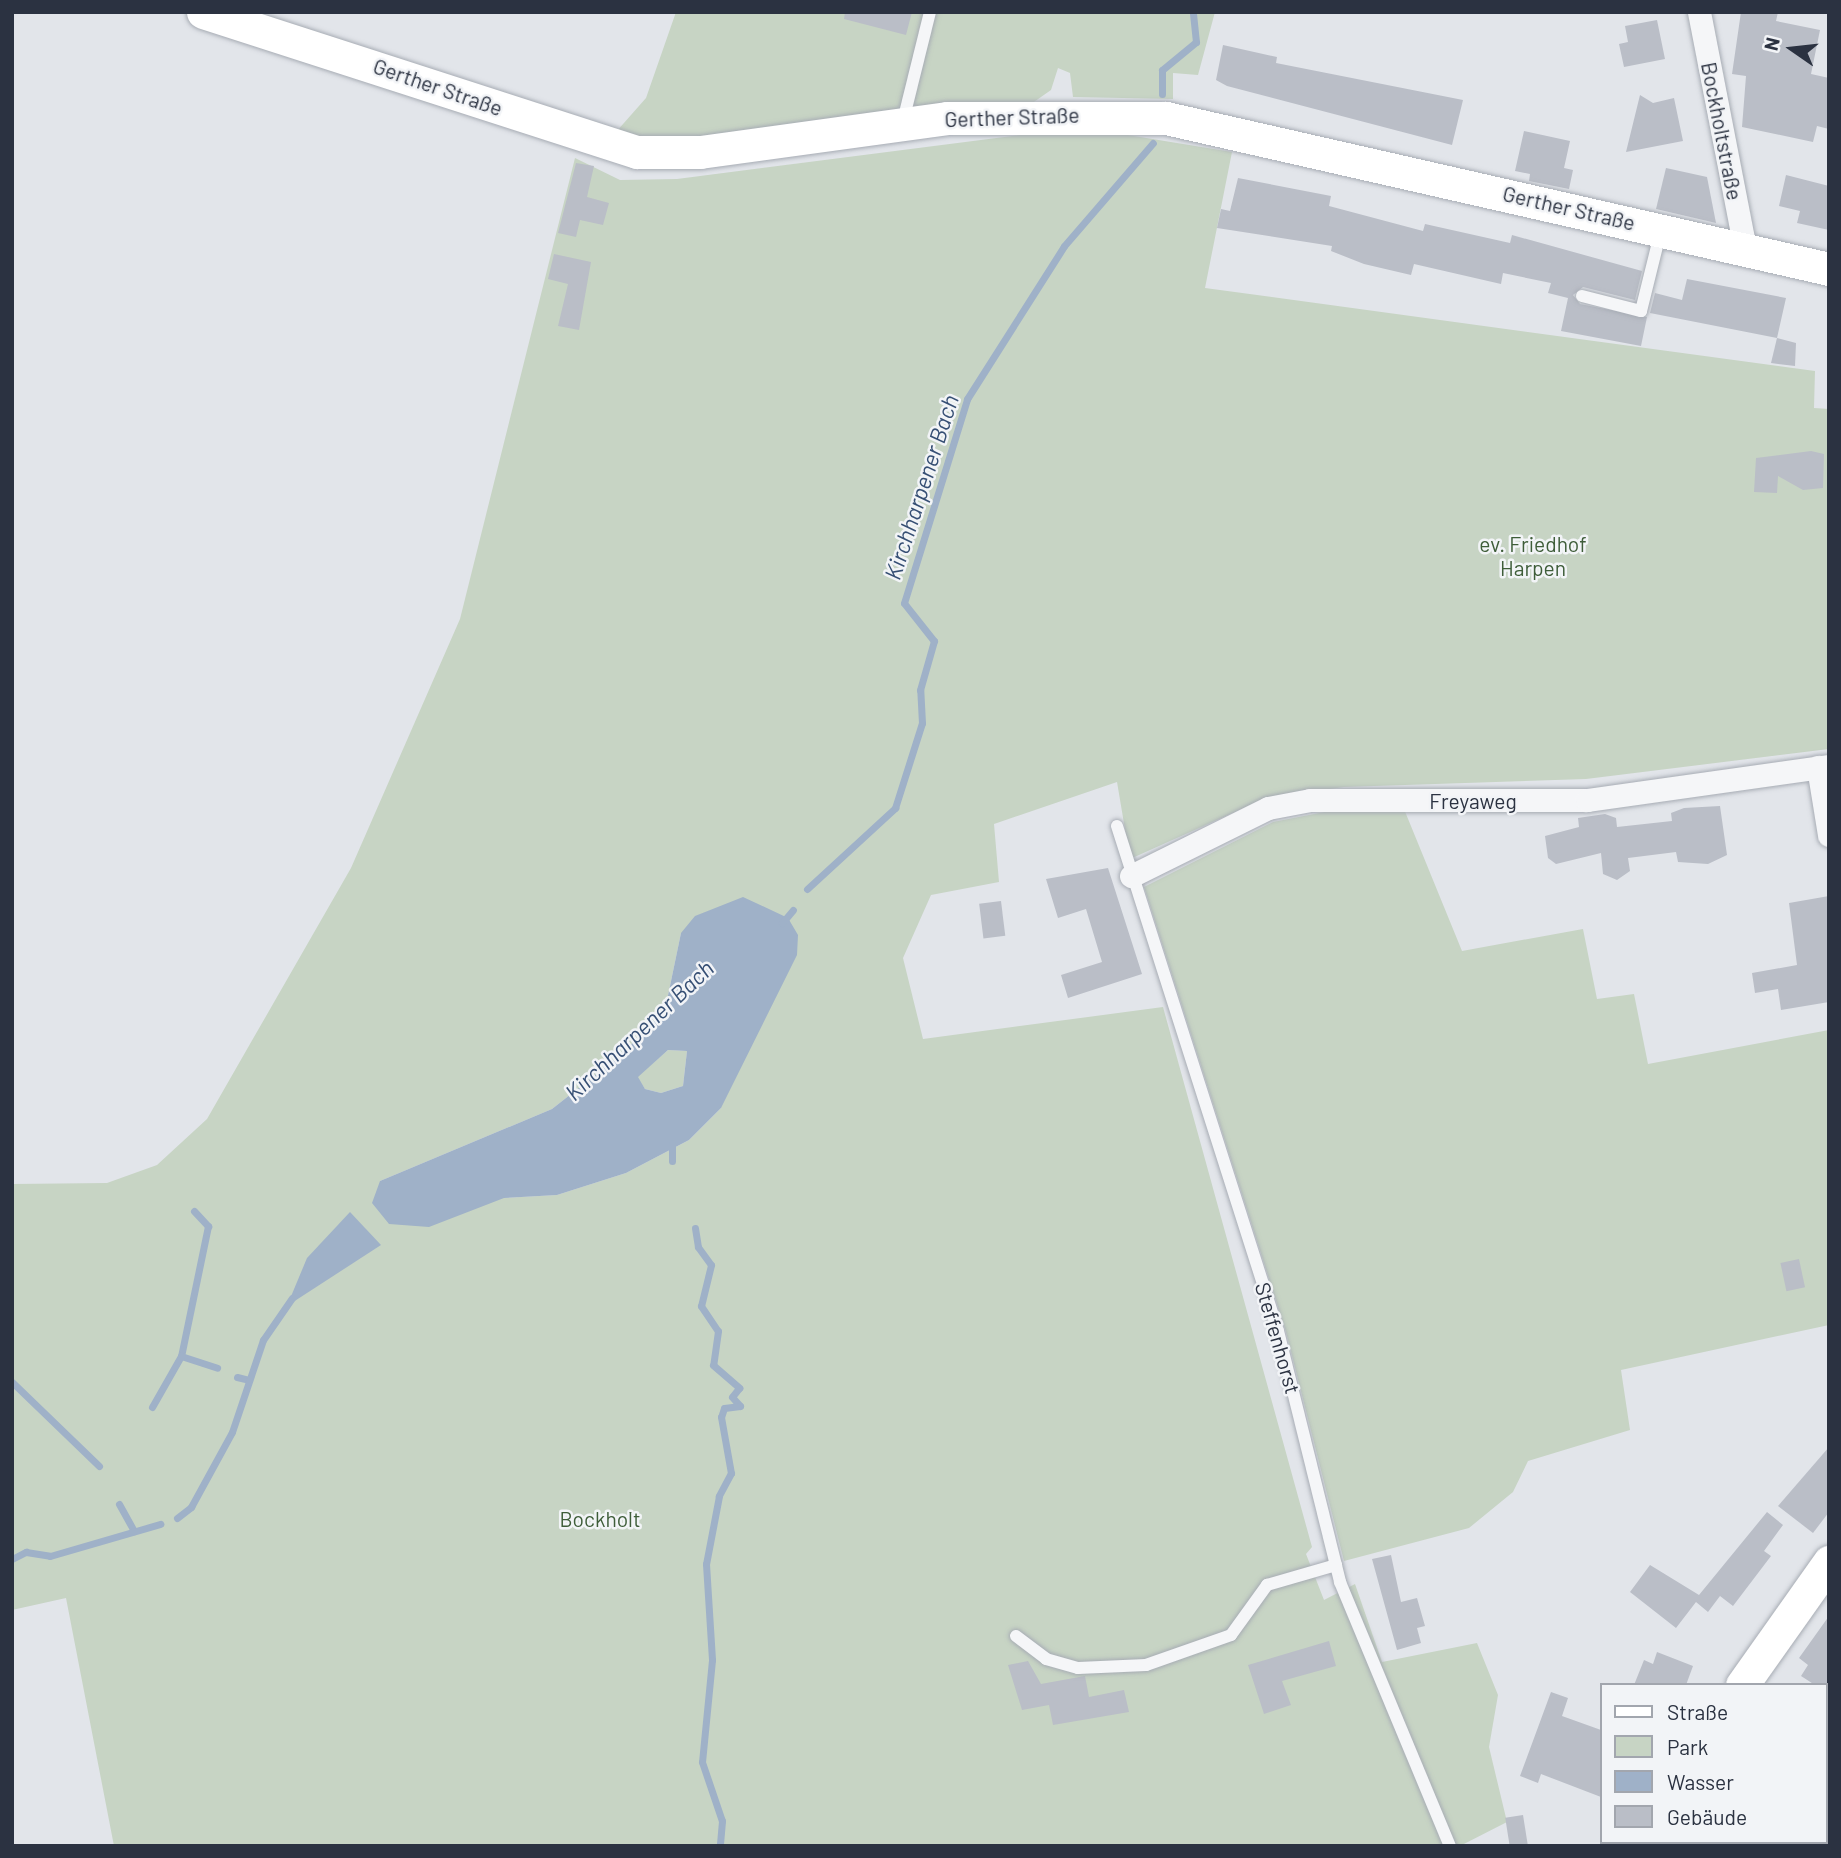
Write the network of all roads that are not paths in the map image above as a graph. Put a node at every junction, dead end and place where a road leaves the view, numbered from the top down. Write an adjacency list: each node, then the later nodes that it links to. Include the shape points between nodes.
1 (203, 12): 4 (street, Gerther Straße, via 637,152 700,152)
2 (930, 12): 4 (lane)
3 (1699, 12): 6 (street, Bockholtstraße)
4 (902, 123): 5 (street, Gerther Straße, via 1065,114 1167,118)
5 (1661, 230): 6 (street, Gerther Straße); 8 (lane, via 1641,310)
6 (1745, 249): 7 (street, Gerther Straße)
7 (1829, 269)
8 (1582, 296)
9 (1823, 766): 11 (street); 12 (street, Freyaweg, via 1587,800 1310,800 1268,808)
10 (1117, 826): 12 (lane, Steffenhorst)
11 (1829, 835)
12 (1131, 876): 14 (lane, Steffenhorst, via 1279,1331)
13 (1829, 1562): 16 (street)
14 (1336, 1565): 15 (lane, via 1266,1585 1231,1634 1146,1665 1078,1668 1046,1659); 17 (lane, Steffenhorst, via 1374,1673)
15 (1016, 1636)
16 (1743, 1683)
17 (1450, 1846)

